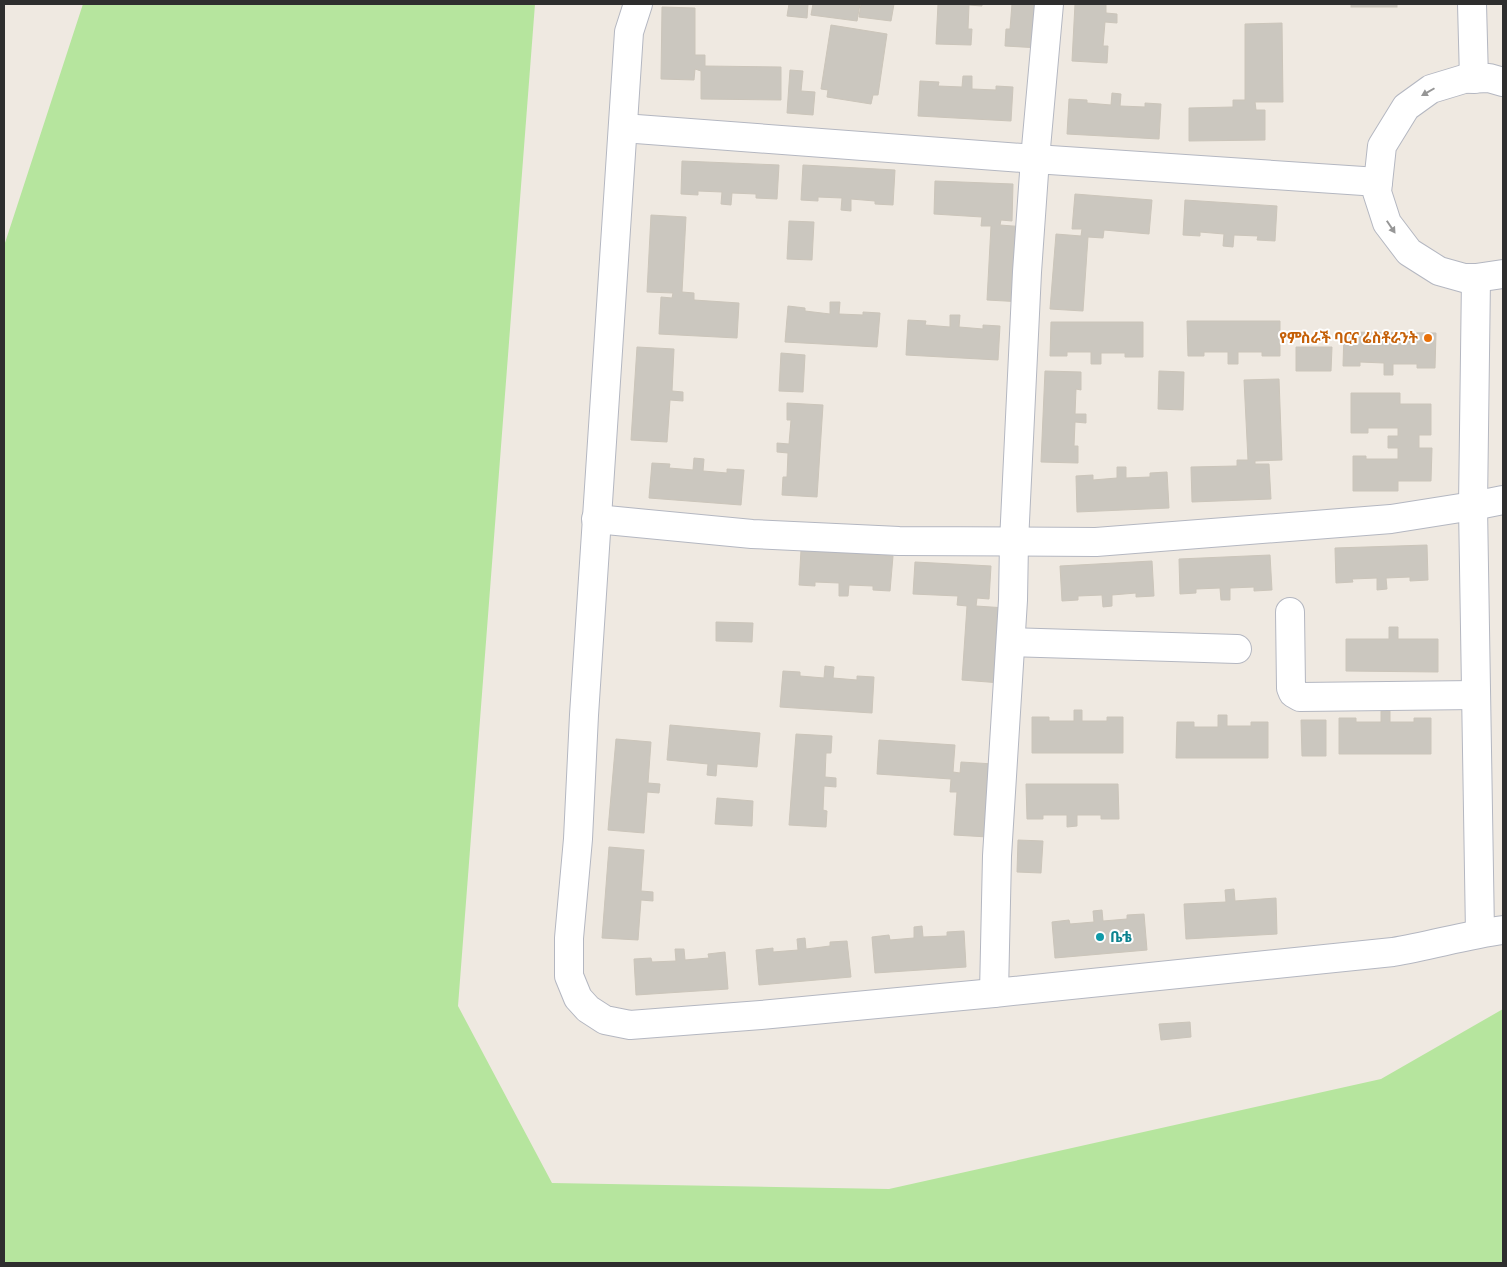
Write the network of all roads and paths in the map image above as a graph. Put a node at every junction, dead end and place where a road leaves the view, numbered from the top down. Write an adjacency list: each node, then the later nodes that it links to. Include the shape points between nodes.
1 (638, 4): 6 (street, via 629,32)
2 (1049, 4): 7 (street)
3 (1472, 4): 4 (street)
4 (1474, 79): 5 (street, via 1489,78); 8 (street, one-way to 8, via 1431,89 1406,107 1382,146)
5 (1503, 82)
6 (623, 128): 7 (street); 13 (street)
7 (1035, 159): 8 (street); 14 (street)
8 (1378, 182): 10 (street, one-way to 10, via 1387,223 1409,252 1438,271)
9 (1503, 274): 10 (street)
10 (1476, 278): 12 (street)
11 (1503, 500): 12 (street)
12 (1473, 506): 14 (street, via 1391,519 1290,527 1096,542); 18 (street)
13 (596, 519): 14 (street, via 752,534 899,541); 20 (street, via 578,839 569,938 569,976 578,998 605,1020 630,1025)
14 (1014, 542): 16 (street)
15 (1290, 612): 18 (street, via 1291,688 1300,697)
16 (1010, 642): 17 (street); 20 (street, via 997,856)
17 (1237, 649)
18 (1476, 695): 19 (street)
19 (1492, 931): 20 (street, via 1393,952)
20 (994, 993)

